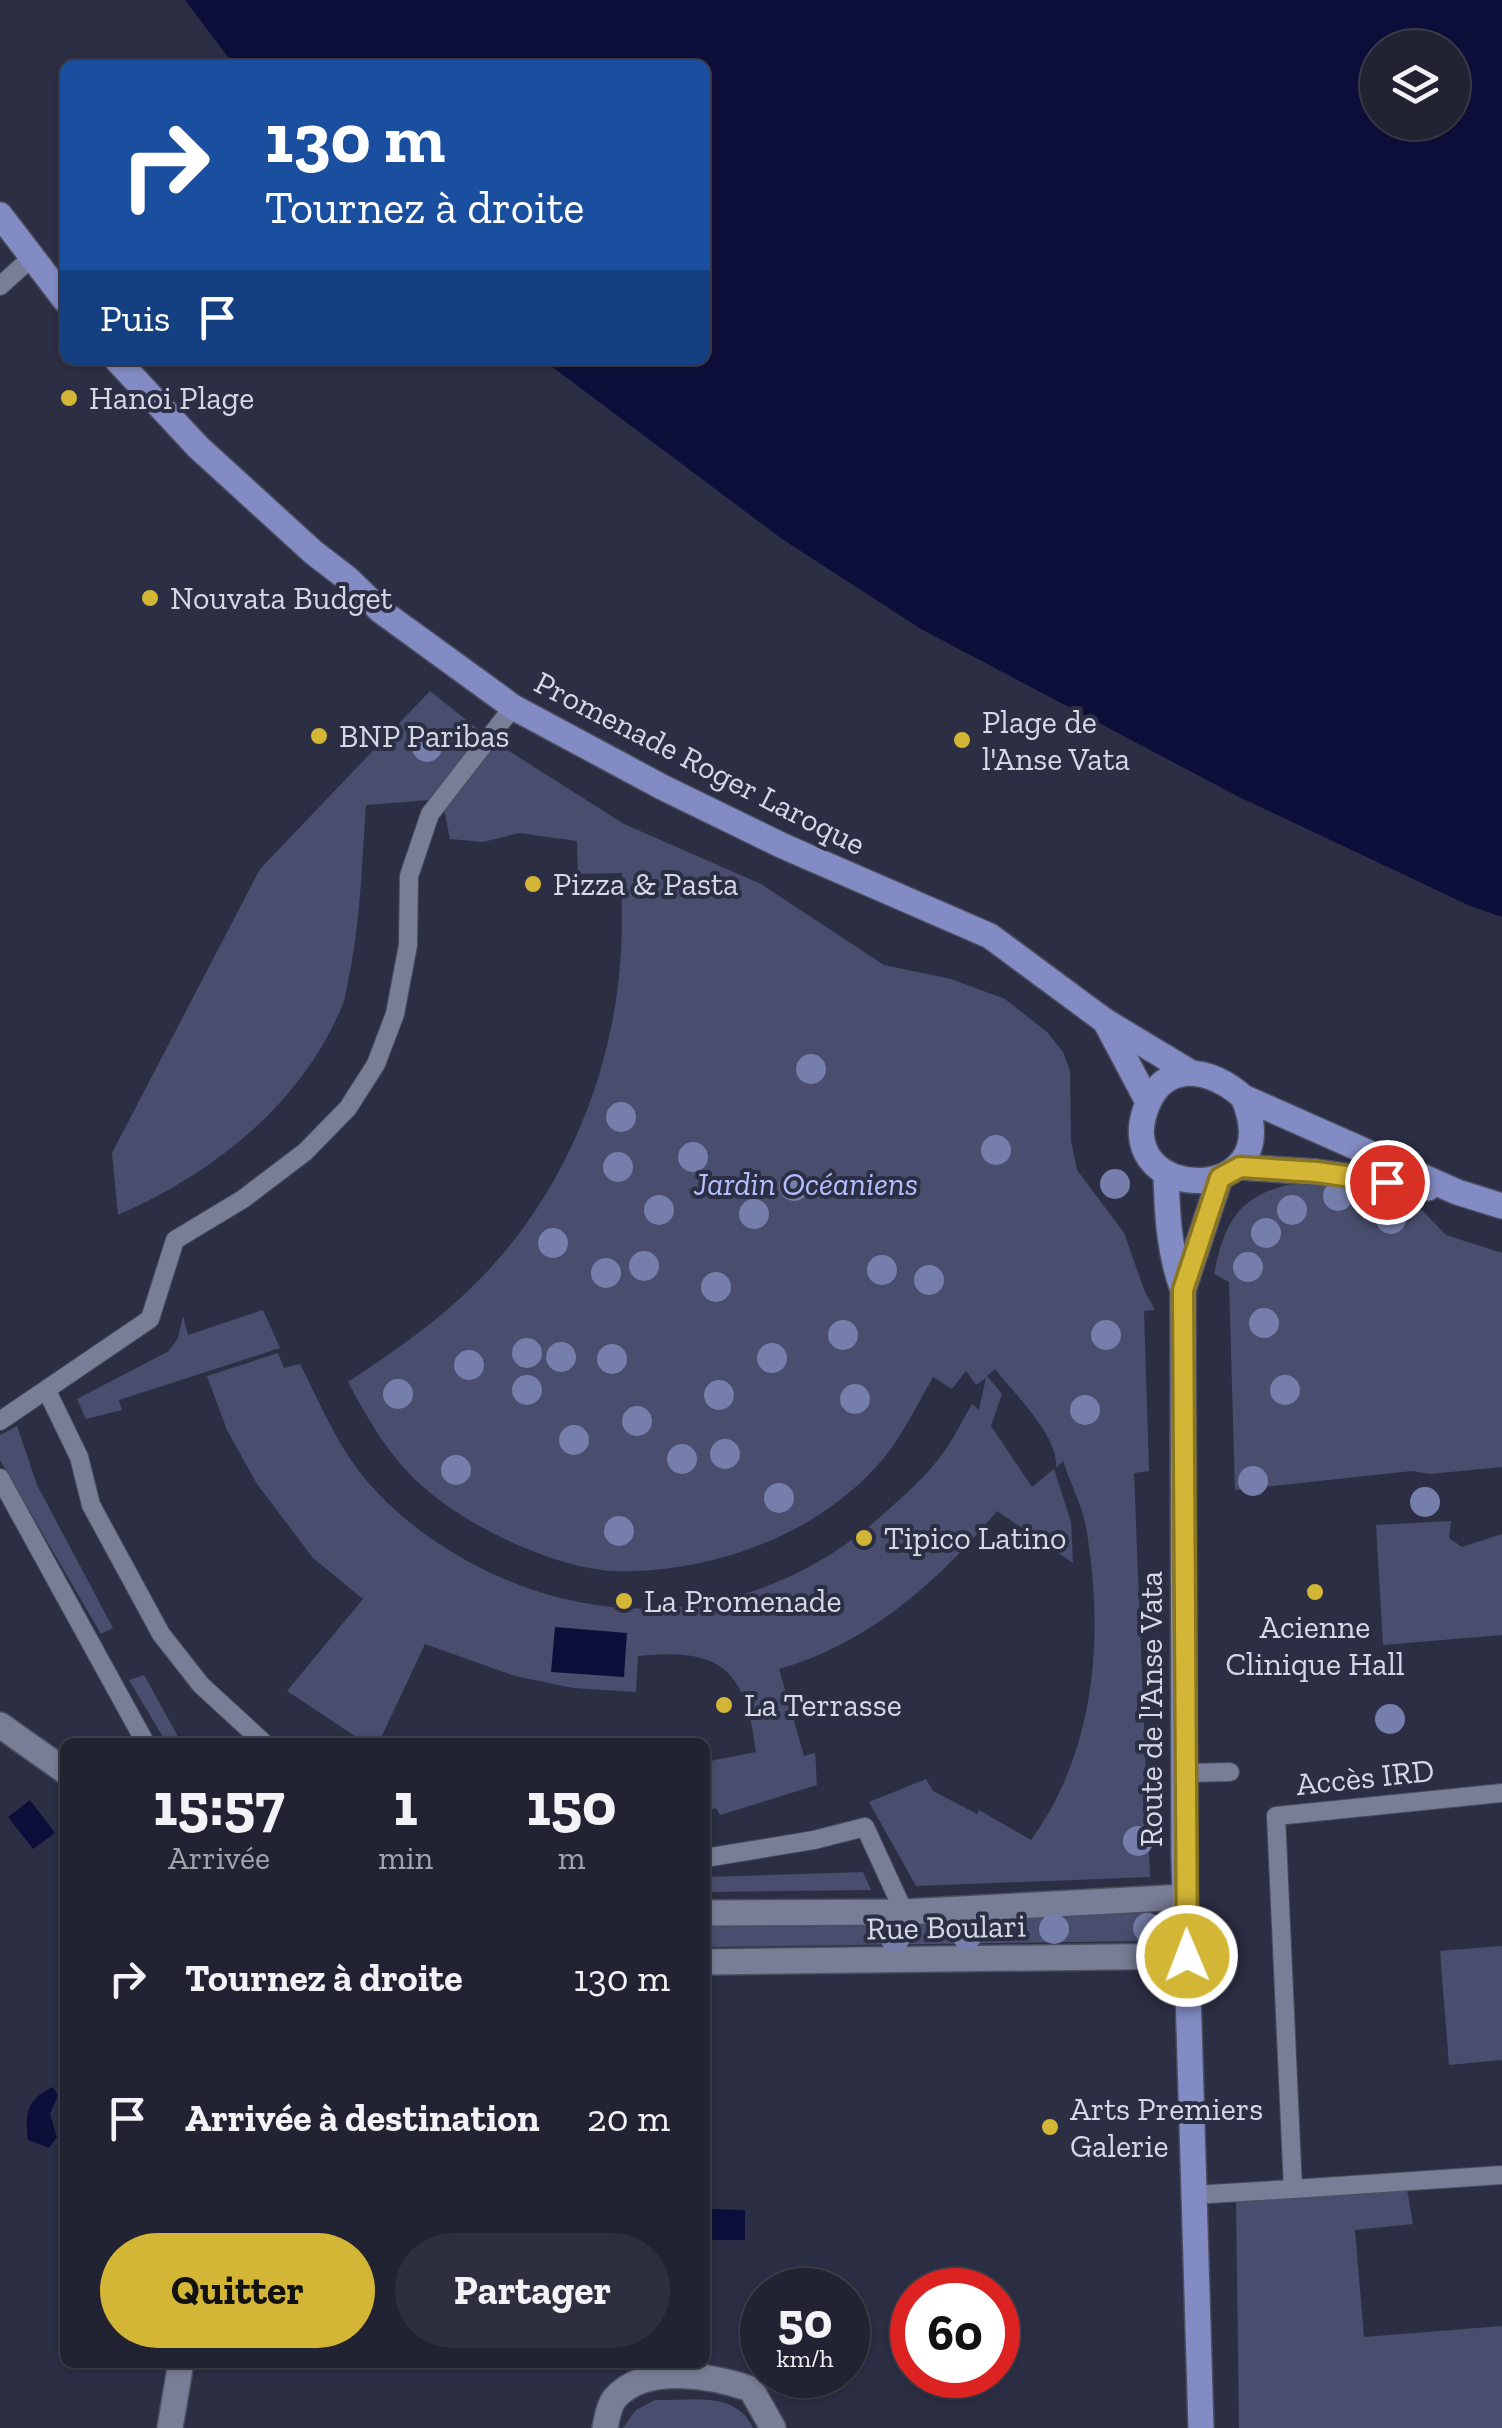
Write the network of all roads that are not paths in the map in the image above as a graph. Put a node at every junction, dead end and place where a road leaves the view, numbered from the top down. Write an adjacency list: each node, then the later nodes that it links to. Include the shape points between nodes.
1 (0, 215): 2 (main road)
2 (30, 259): 3 (lane); 4 (main road)
3 (0, 286)
4 (60, 294)
5 (122, 365): 6 (main road, Promenade Roger Laroque, via 198,447 381,612)
6 (513, 707): 7 (main road, Promenade Roger Laroque, via 782,846 990,936); 16 (lane, via 430,814 409,876 408,945 395,1014 376,1064 348,1108 305,1152 175,1240 150,1319)
7 (1105, 1021): 8 (main road, Promenade Roger Laroque); 10 (main road, Promenade Roger Laroque)
8 (1188, 1071): 9 (main road, via 1228,1083); 10 (main road, via 1169,1079)
9 (1243, 1097): 11 (main road, via 1252,1134); 13 (main road)
10 (1148, 1102): 12 (main road, via 1142,1134)
11 (1230, 1172): 12 (main road, via 1202,1183); 13 (main road, via 1317,1172); 15 (main road, Route de l'Anse Vata)
12 (1166, 1174): 15 (main road, Route de l'Anse Vata, via 1167,1223)
13 (1458, 1192): 14 (main road)
14 (1502, 1206)
15 (1183, 1290): 24 (main road, Route de l'Anse Vata)
16 (46, 1391): 17 (lane); 21 (lane, via 78,1457 91,1505 162,1634 201,1685)
17 (0, 1421)
18 (0, 1478): 20 (lane)
19 (0, 1725): 22 (street)
20 (143, 1738)
21 (258, 1738)
22 (60, 1767)
23 (1230, 1772): 24 (lane)
24 (1184, 1774): 27 (main road, Route de l'Anse Vata)
25 (1502, 1793): 33 (lane, Accès IRD, via 1276,1816)
26 (710, 1857): 28 (lane, via 865,1826)
27 (1186, 1897): 28 (street, Rue Boulari); 30 (main road, Route de l'Anse Vata)
28 (904, 1912): 29 (street, Rue Boulari)
29 (710, 1913)
30 (1187, 1956): 31 (street, Rue Boulari); 34 (main road, Route de l'Anse Vata)
31 (710, 1962)
32 (1502, 2174): 33 (lane)
33 (1294, 2189): 34 (lane)
34 (1193, 2195): 39 (main road, Route de l'Anse Vata)
35 (180, 2368): 36 (street)
36 (170, 2428)
37 (605, 2428): 38 (street, via 612,2400 637,2381 690,2375 751,2389)
38 (773, 2428)
39 (1201, 2428)

